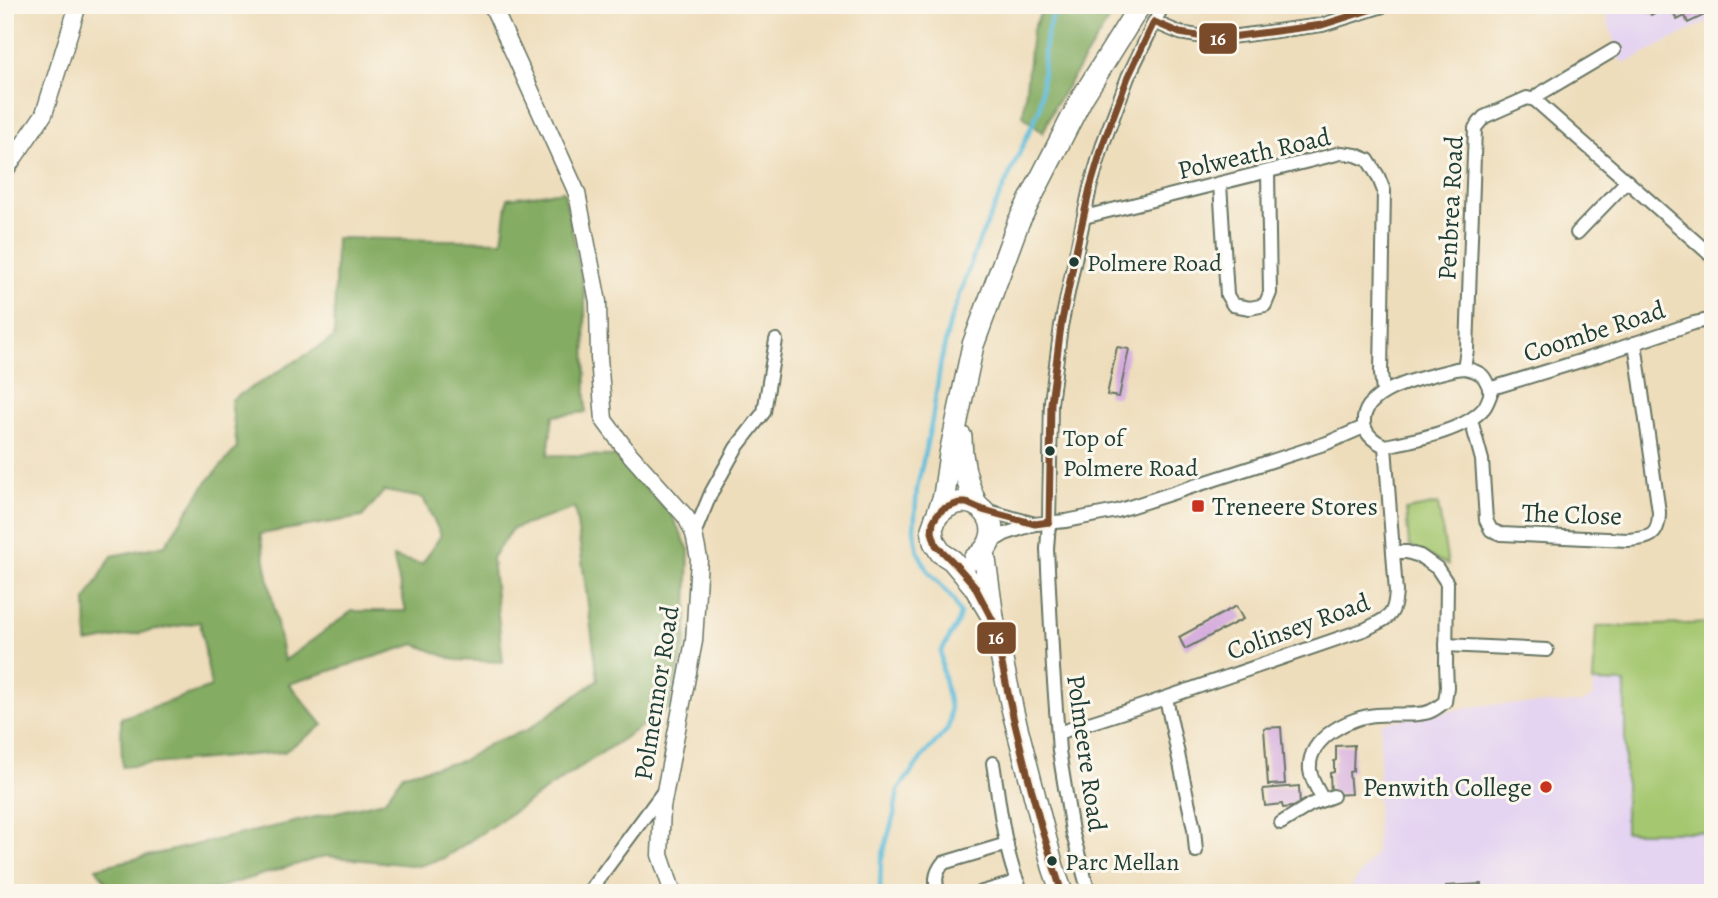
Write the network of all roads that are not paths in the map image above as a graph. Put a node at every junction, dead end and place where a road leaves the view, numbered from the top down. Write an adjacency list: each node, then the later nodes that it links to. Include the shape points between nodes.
1 (78, 5): 9 (street, via 44,114)
2 (492, 5): 30 (street, Polmennor Road, via 577,193 598,302 604,420 686,517)
3 (1140, 5): 22 (highway, via 1082,98 1018,223 973,345)
4 (1163, 5): 6 (street, Polmeere Road)
5 (1386, 5): 6 (street, via 1322,25 1215,39 1180,33)
6 (1154, 22): 13 (street, Polmeere Road, via 1104,141)
7 (1614, 50): 8 (street, Penbrea Road)
8 (1535, 100): 11 (street); 19 (street, Penbrea Road, via 1484,117 1475,128)
9 (5, 171)
10 (1268, 172): 12 (street, Polweath Road); 12 (street, via 1270,293 1265,305 1233,305 1227,295); 21 (street, Polweath Road, via 1341,153 1368,160 1378,176 1384,191)
11 (1627, 181): 14 (street); 15 (street)
12 (1220, 184): 13 (street, Polweath Road)
13 (1084, 217): 28 (street, Polmeere Road, via 1061,326 1051,403)
14 (1577, 233)
15 (1713, 257)
16 (1713, 319): 18 (street, Coombe Road)
17 (776, 340): 30 (street, via 764,412 736,449)
18 (1635, 343): 20 (street, Coombe Road); 23 (street, The Close, via 1659,512 1659,526 1645,539 1491,530 1486,520 1482,460)
19 (1464, 368): 20 (street, via 1478,372); 21 (street)
20 (1489, 389): 23 (street, via 1486,406)
21 (1383, 392): 24 (street, via 1368,409)
22 (962, 393): 26 (highway, via 964,466 969,489); 27 (highway, via 944,496)
23 (1471, 420): 25 (street)
24 (1364, 426): 25 (street); 28 (street, via 1327,443 1117,510)
25 (1385, 446): 32 (street, Colinsey Road)
26 (980, 508): 27 (highway, via 954,503); 29 (street); 31 (highway, via 992,526)
27 (936, 517): 33 (highway, via 934,542)
28 (1049, 522): 29 (street); 38 (street, Polmeere Road, via 1048,599)
29 (1035, 524): 31 (street, via 1005,534)
30 (694, 534): 40 (street, Polmennor Road, via 699,559 694,641)
31 (986, 548): 33 (highway, via 974,559); 34 (highway)
32 (1394, 552): 35 (street, via 1420,556 1437,568 1447,583); 37 (street, Colinsey Road, via 1396,592 1390,617)
33 (951, 560): 34 (highway)
34 (993, 618): 49 (highway, via 1016,725)
35 (1446, 645): 36 (street); 41 (street, via 1445,702 1429,713 1374,715 1342,725 1326,736 1314,749 1310,767 1312,779 1328,798)
36 (1546, 650)
37 (1166, 698): 38 (street, Colinsey Road); 43 (street)
38 (1058, 733): 50 (street, Polmeere Road, via 1072,831)
39 (992, 763): 42 (street)
40 (666, 789): 45 (street); 46 (street, Polmennor Road, via 660,855)
41 (1281, 823)
42 (1007, 844): 44 (street); 47 (street, via 943,863 936,880)
43 (1196, 851)
44 (1020, 888): 48 (street)
45 (589, 893)
46 (673, 893)
47 (940, 893)
48 (979, 893)
49 (1062, 893)
50 (1089, 893)

